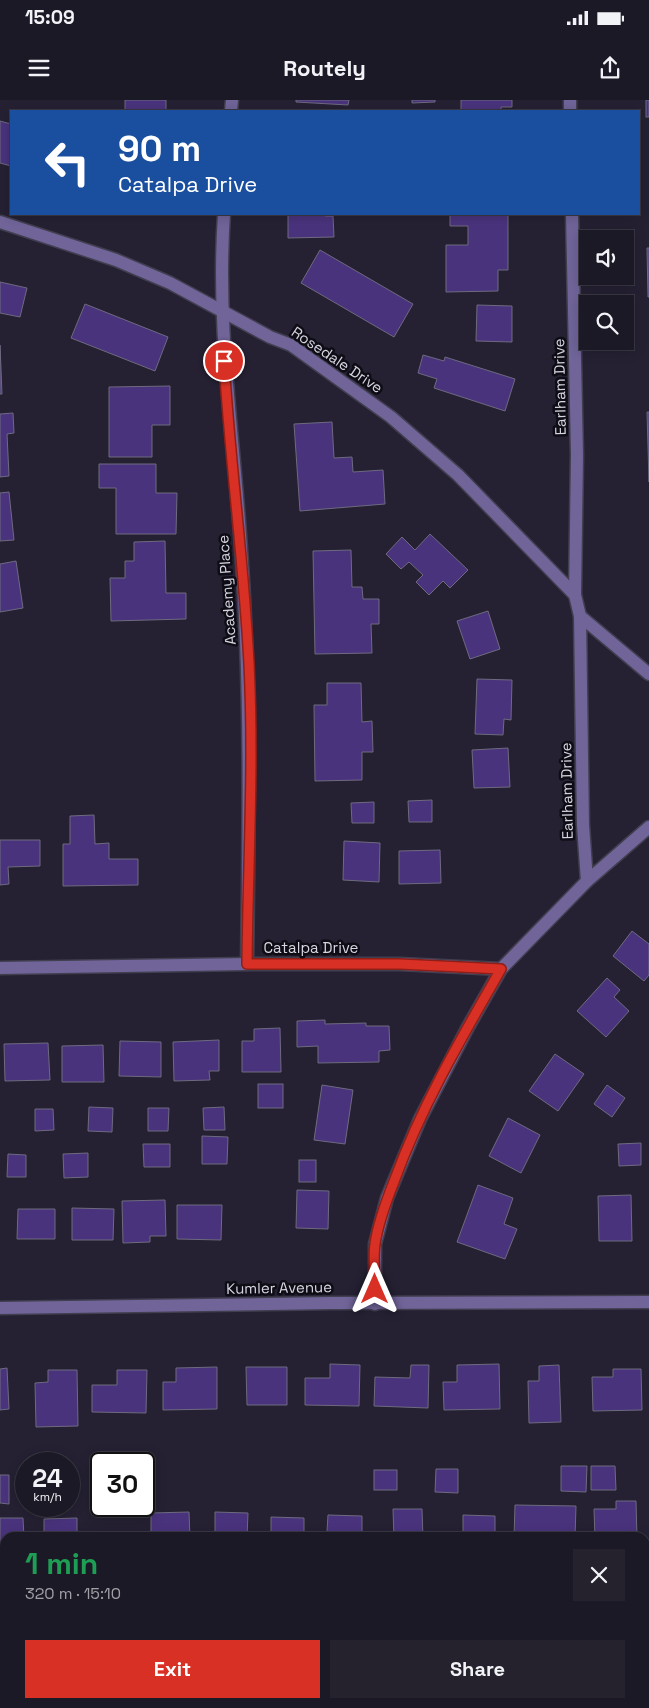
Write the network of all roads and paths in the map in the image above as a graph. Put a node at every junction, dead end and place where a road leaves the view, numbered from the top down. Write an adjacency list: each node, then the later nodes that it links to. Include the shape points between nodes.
1 (224, 215): 4 (street, Academy Place)
2 (572, 215): 5 (street, Earlham Drive, via 577,455)
3 (0, 222): 4 (street, Rosedale Drive, via 116,260)
4 (221, 310): 5 (street, Rosedale Drive, via 291,345 391,417 458,475); 10 (street, Academy Place, via 249,667)
5 (575, 596): 6 (street, Earlham Drive)
6 (580, 616): 7 (street); 9 (street, Earlham Drive, via 582,825)
7 (649, 674)
8 (649, 827): 9 (street)
9 (587, 881): 12 (street)
10 (247, 964): 11 (street, Catalpa Drive); 12 (street, Catalpa Drive, via 400,964)
11 (0, 968)
12 (501, 969): 14 (street, via 420,1119 387,1198 375,1244)
13 (649, 1302): 14 (street, Kumler Avenue)
14 (375, 1304): 15 (street, Kumler Avenue)
15 (0, 1308)

